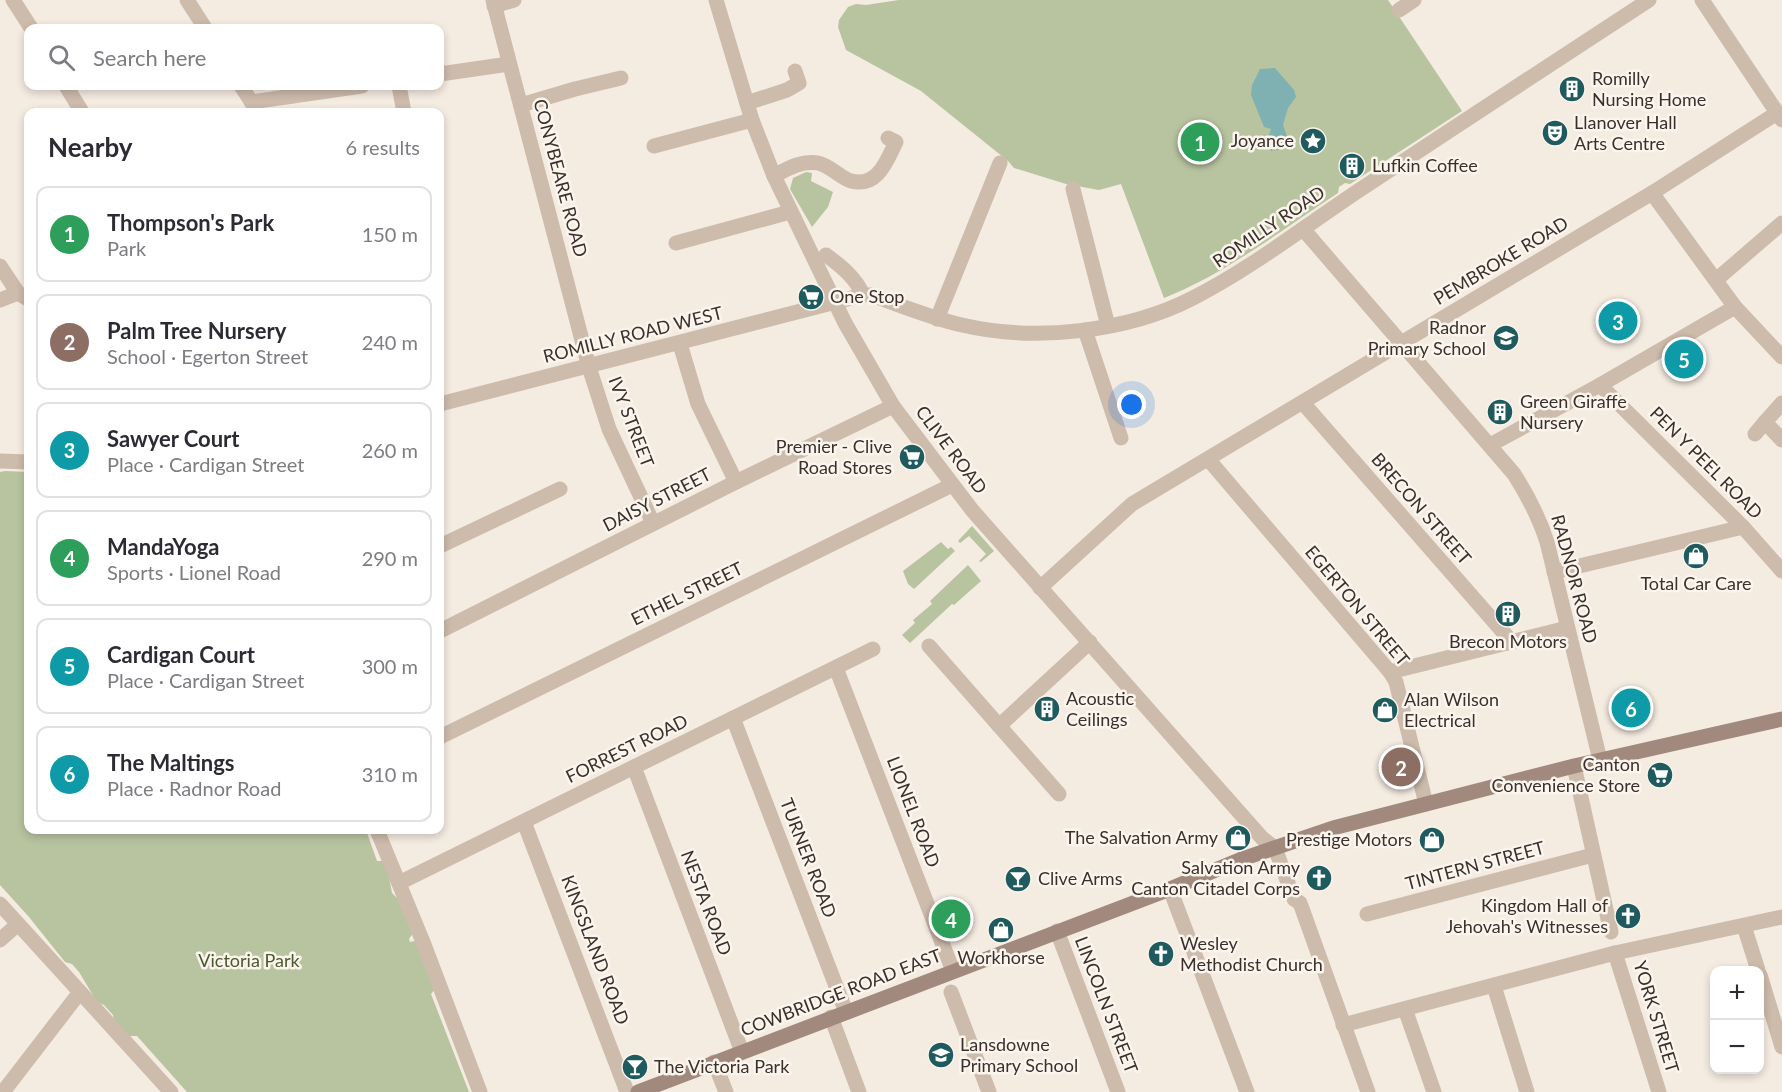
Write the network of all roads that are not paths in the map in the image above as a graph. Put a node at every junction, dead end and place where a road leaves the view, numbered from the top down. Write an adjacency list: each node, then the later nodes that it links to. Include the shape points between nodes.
1 (13, 0): 10 (street)
2 (188, 0): 11 (street)
3 (514, 0): 8 (street)
4 (716, 0): 20 (street, CLIVE ROAD)
5 (1414, 0): 9 (street)
6 (1649, 0): 35 (street, ROMILLY ROAD)
7 (1702, 0): 25 (street)
8 (494, 3): 12 (street, CONYBEARE ROAD)
9 (1399, 10)
10 (28, 24)
11 (203, 24)
12 (509, 64): 14 (street); 21 (street, CONYBEARE ROAD)
13 (795, 71): 20 (street, via 800,83 789,95)
14 (444, 73)
15 (621, 78): 21 (street)
16 (68, 90): 23 (street)
17 (243, 90): 22 (street)
18 (341, 90): 22 (street)
19 (400, 90): 24 (street)
20 (747, 103): 26 (street, CLIVE ROAD)
21 (521, 105): 51 (street, CONYBEARE ROAD)
22 (254, 107)
23 (80, 108)
24 (403, 108)
25 (1780, 117): 32 (street, PEMBROKE ROAD)
26 (752, 120): 28 (street); 30 (street, CLIVE ROAD)
27 (888, 138): 30 (street, via 896,142 883,170 850,187 827,166 817,163 795,166)
28 (654, 146)
29 (1000, 163): 45 (street)
30 (774, 176): 33 (street, CLIVE ROAD)
31 (1073, 189): 46 (street)
32 (1652, 193): 39 (street); 49 (street, PEMBROKE ROAD)
33 (790, 212): 36 (street); 43 (street, CLIVE ROAD)
34 (1782, 223): 39 (street)
35 (1304, 229): 46 (street, ROMILLY ROAD, via 1191,300); 49 (street, RADNOR ROAD)
36 (676, 243)
37 (826, 255): 40 (street, via 842,267)
38 (0, 266): 41 (street)
39 (1716, 280): 44 (street)
40 (864, 295): 43 (street); 45 (street, ROMILLY ROAD)
41 (23, 296): 42 (street)
42 (0, 300)
43 (835, 304): 48 (street, ROMILLY ROAD WEST); 56 (street, CLIVE ROAD)
44 (1735, 307): 50 (street); 52 (street)
45 (937, 319): 47 (street, ROMILLY ROAD, via 990,330)
46 (1108, 326): 47 (street, ROMILLY ROAD)
47 (1085, 330): 59 (street)
48 (680, 344): 51 (street, ROMILLY ROAD WEST); 65 (street, via 698,404)
49 (1403, 344): 54 (street, PEMBROKE ROAD); 61 (street, RADNOR ROAD)
50 (1782, 357)
51 (589, 367): 53 (street, ROMILLY ROAD WEST); 68 (street, IVY STREET, via 609,429)
52 (1600, 385): 61 (street); 69 (street, PEN Y PEEL ROAD)
53 (444, 403)
54 (1303, 403): 62 (street, PEMBROKE ROAD); 76 (street, BRECON STREET)
55 (1782, 403): 57 (street)
56 (894, 406): 65 (street, DAISY STREET); 66 (street, CLIVE ROAD)
57 (1765, 422): 58 (street); 60 (street)
58 (1755, 434)
59 (1121, 438)
60 (1782, 440)
61 (1490, 445): 71 (street, RADNOR ROAD, via 1529,497)
62 (1208, 459): 73 (street, PEMBROKE ROAD, via 1122,511); 81 (street, EGERTON STREET)
63 (0, 461): 64 (street)
64 (24, 462)
65 (736, 482): 68 (street, DAISY STREET)
66 (952, 485): 73 (street, CLIVE ROAD); 85 (street, ETHEL STREET)
67 (560, 489): 70 (street)
68 (653, 523): 75 (street, DAISY STREET)
69 (1743, 527): 71 (street); 72 (street, PEN Y PEEL ROAD)
70 (444, 544)
71 (1554, 572): 74 (street, RADNOR ROAD)
72 (1782, 572)
73 (1041, 588): 77 (street, CLIVE ROAD)
74 (1567, 628): 76 (street); 86 (street, RADNOR ROAD)
75 (444, 629)
76 (1511, 641): 81 (street)
77 (1090, 642): 84 (street); 93 (street, CLIVE ROAD)
78 (929, 646): 84 (street)
79 (873, 649): 80 (street, FORREST ROAD)
80 (836, 668): 82 (street, FORREST ROAD); 107 (street, LIONEL ROAD)
81 (1390, 672): 90 (street, EGERTON STREET, via 1396,682)
82 (733, 718): 88 (street, FORREST ROAD); 113 (street, TURNER ROAD)
83 (1782, 719): 86 (street, COWBRIDGE ROAD EAST)
84 (999, 726): 89 (street)
85 (444, 735)
86 (1600, 760): 87 (street, COWBRIDGE ROAD EAST)
87 (1574, 766): 90 (street, COWBRIDGE ROAD EAST); 94 (street)
88 (634, 768): 91 (street, FORREST ROAD); 117 (street, NESTA ROAD)
89 (1059, 794)
90 (1426, 804): 93 (street, COWBRIDGE ROAD EAST)
91 (524, 822): 95 (street, FORREST ROAD); 122 (street, KINGSLAND ROAD)
92 (379, 834): 95 (street)
93 (1275, 848): 96 (street, COWBRIDGE ROAD EAST); 115 (street)
94 (1593, 855): 98 (street, TINTERN STREET); 103 (street)
95 (399, 883): 121 (street)
96 (1170, 889): 102 (street, COWBRIDGE ROAD EAST); 128 (street)
97 (0, 904): 100 (street)
98 (1366, 914)
99 (1782, 917): 101 (street)
100 (18, 924): 104 (street); 110 (street)
101 (1744, 926): 105 (street); 106 (street)
102 (1057, 931): 107 (street, COWBRIDGE ROAD EAST); 127 (street, LINCOLN STREET)
103 (1611, 932)
104 (0, 940)
105 (1615, 953): 108 (street); 132 (street, YORK STREET)
106 (1757, 966)
107 (952, 971): 113 (street, COWBRIDGE ROAD EAST)
108 (1494, 986): 112 (street); 131 (street)
109 (1764, 988): 116 (street)
110 (80, 992): 119 (street); 120 (street)
111 (951, 992): 126 (street)
112 (1405, 1009): 115 (street); 130 (street)
113 (846, 1012): 114 (street, COWBRIDGE ROAD EAST)
114 (831, 1017): 117 (street, COWBRIDGE ROAD EAST); 125 (street)
115 (1343, 1025): 129 (street)
116 (1782, 1047)
117 (742, 1052): 118 (street, COWBRIDGE ROAD EAST)
118 (714, 1062): 123 (street, COWBRIDGE ROAD EAST); 124 (street)
119 (3, 1092)
120 (171, 1092)
121 (480, 1092)
122 (627, 1092)
123 (638, 1092)
124 (726, 1092)
125 (859, 1092)
126 (989, 1092)
127 (1118, 1092)
128 (1247, 1092)
129 (1368, 1092)
130 (1434, 1092)
131 (1527, 1092)
132 (1659, 1092)

